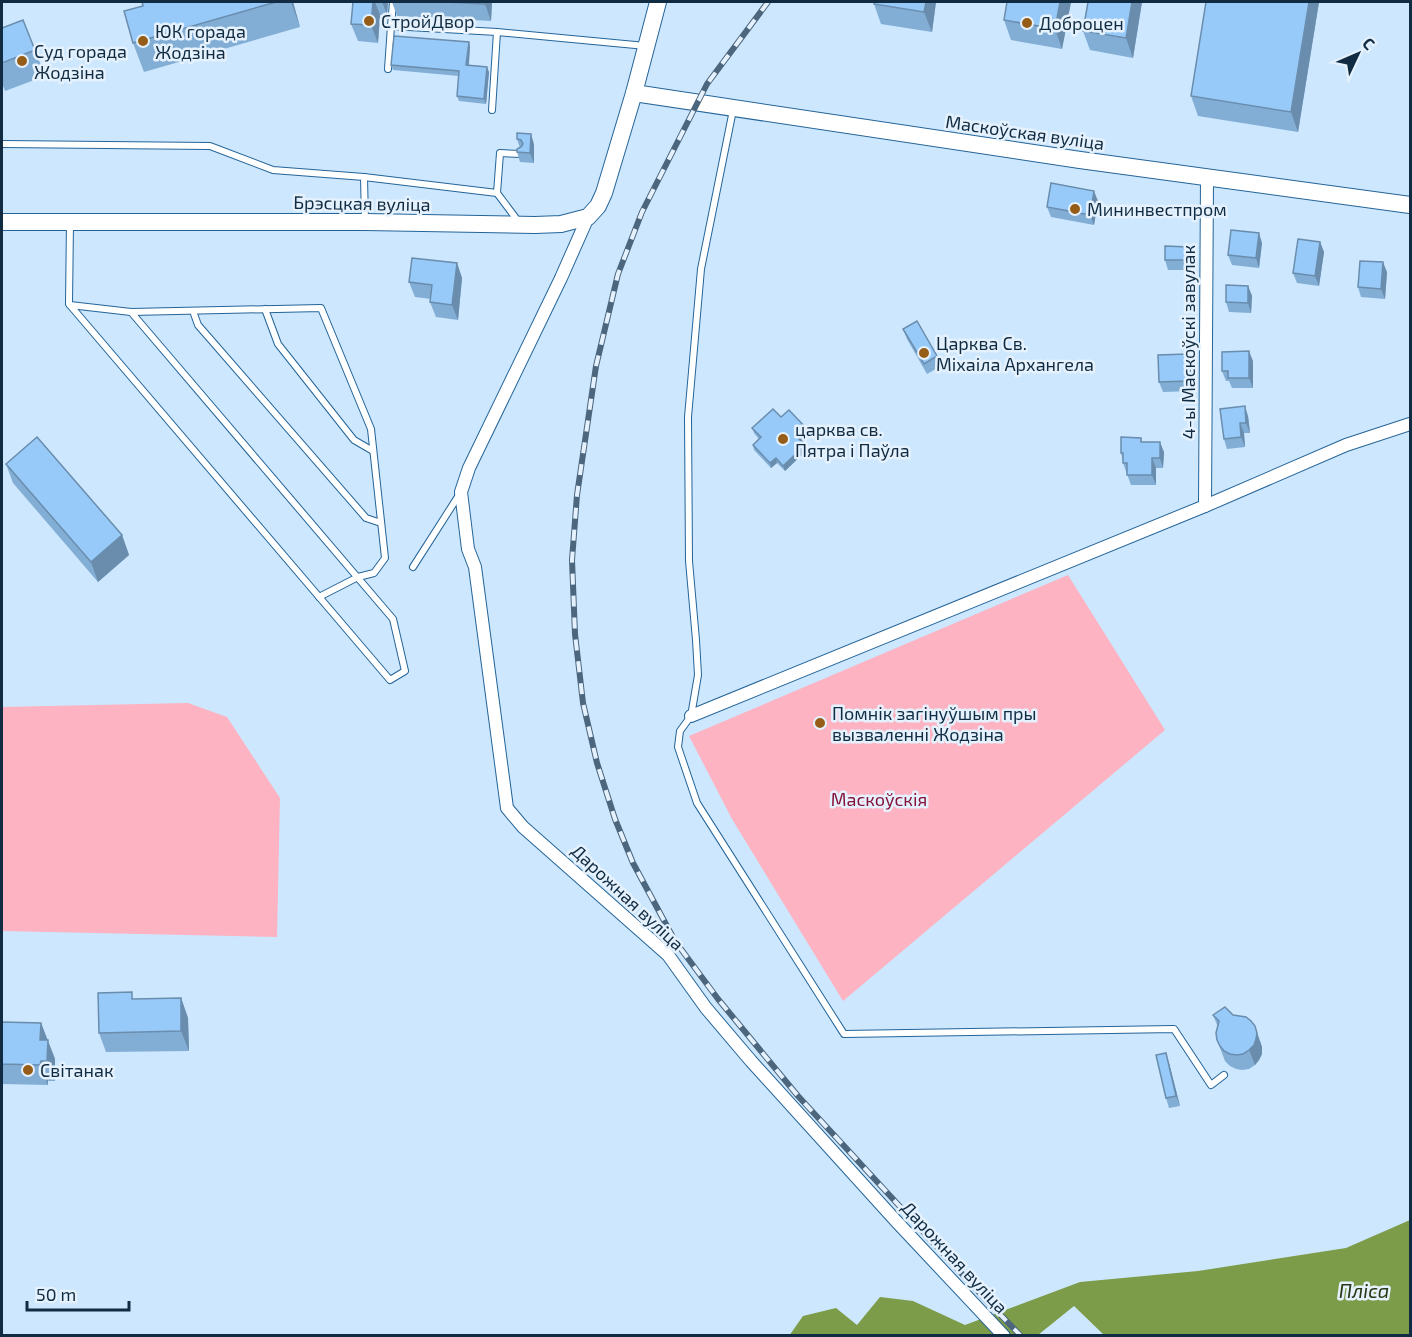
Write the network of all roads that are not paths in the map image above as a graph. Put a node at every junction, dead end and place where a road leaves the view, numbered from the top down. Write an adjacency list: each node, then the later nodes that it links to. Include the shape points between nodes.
1 (393, 2): 3 (lane)
2 (658, 2): 5 (main road)
3 (391, 26): 4 (lane); 6 (lane)
4 (497, 32): 5 (lane); 9 (lane)
5 (646, 46): 7 (main road)
6 (388, 69)
7 (634, 93): 8 (main road, Маскоўская вуліца); 16 (main road, via 604,194)
8 (734, 109): 13 (main road, Маскоўская вуліца); 33 (lane, via 701,268 688,417 689,561 698,675)
9 (492, 110)
10 (2, 144): 12 (lane, via 210,146 273,170)
11 (520, 153): 14 (lane, via 500,153)
12 (364, 177): 14 (lane); 19 (lane)
13 (1207, 178): 15 (main road, Маскоўская вуліца); 28 (street, 4-ы Маскоўскі завулак)
14 (496, 193): 20 (lane)
15 (1410, 205)
16 (588, 217): 20 (main road, Брэсцкая вуліца, via 561,225); 27 (street)
17 (2, 222): 18 (main road, Брэсцкая вуліца)
18 (70, 222): 19 (main road, Брэсцкая вуліца); 21 (lane)
19 (365, 222): 20 (main road, Брэсцкая вуліца)
20 (520, 225)
21 (69, 304): 24 (lane); 32 (lane)
22 (265, 309): 23 (lane); 26 (lane, via 278,344 354,440); 26 (lane, via 321,308 371,429)
23 (193, 311): 24 (lane); 29 (lane, via 198,325 366,518)
24 (131, 312): 31 (lane)
25 (1410, 424): 28 (street, via 1346,445)
26 (373, 451): 29 (lane)
27 (461, 492): 30 (lane); 35 (street, Дарожная вуліца, via 468,549 475,567 507,808 523,827 668,955 751,1061)
28 (1205, 506): 33 (street)
29 (381, 524): 31 (lane, via 385,558 374,573)
30 (413, 567)
31 (358, 577): 32 (lane); 32 (lane, via 393,618 405,671 390,680)
32 (319, 597)
33 (691, 716): 34 (lane, via 680,731 678,747 697,803 844,1034 1174,1029 1211,1085)
34 (1224, 1075)
35 (1004, 1335)

